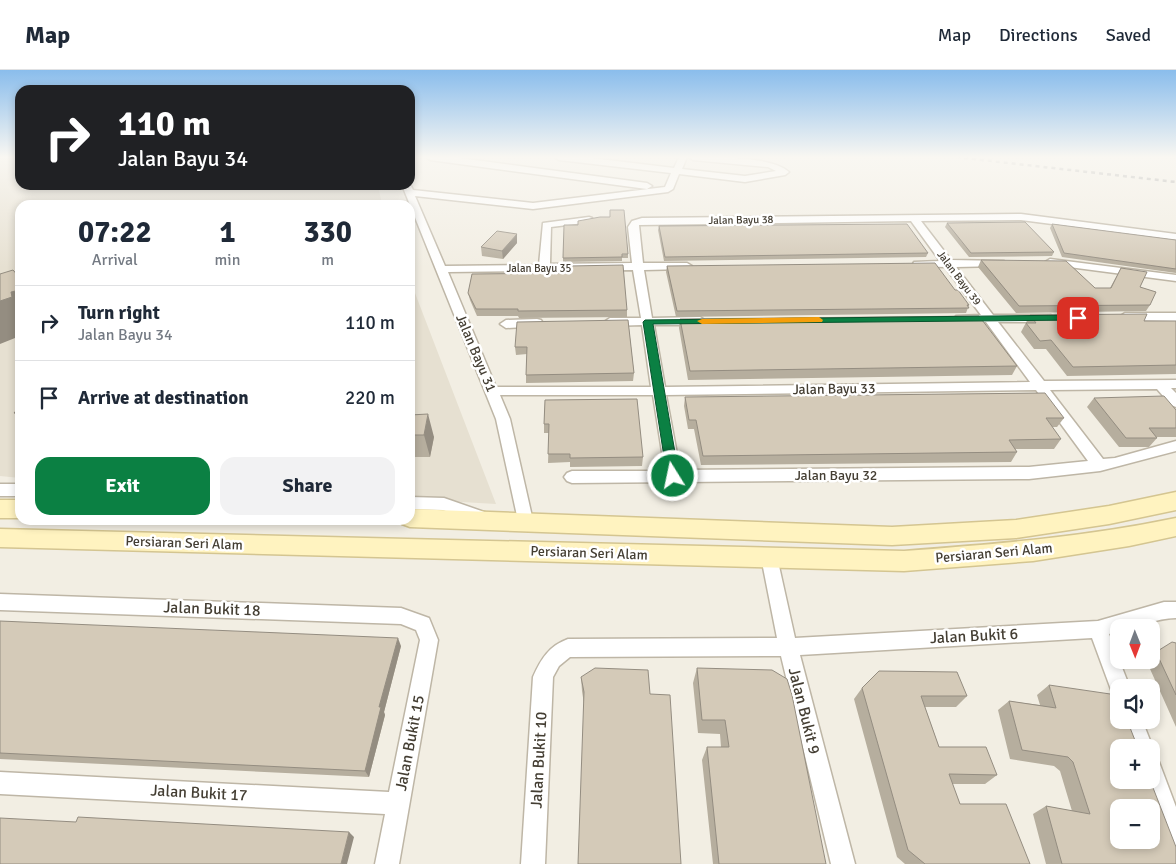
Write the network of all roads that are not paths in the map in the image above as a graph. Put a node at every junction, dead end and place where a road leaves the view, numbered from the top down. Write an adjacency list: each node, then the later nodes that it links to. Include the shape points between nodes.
1 (450, 194): 2 (street, Jalan Bayu 31, via 534,206)
2 (628, 194)
3 (415, 207): 14 (street, Jalan Bayu 31)
4 (914, 218): 6 (street, Jalan Bayu 38, via 1021,217); 10 (street, Jalan Bayu 39); 12 (street, Jalan Bayu 38, via 635,223)
5 (589, 220): 13 (street, via 546,226)
6 (1176, 237)
7 (1016, 262): 10 (street)
8 (1036, 262): 15 (street, via 1055,261)
9 (908, 264): 10 (street)
10 (948, 264): 20 (street, Jalan Bayu 39)
11 (694, 266): 12 (street, Jalan Bayu 35)
12 (638, 267): 13 (street, Jalan Bayu 35); 23 (street)
13 (544, 268): 14 (street, Jalan Bayu 35)
14 (441, 269): 29 (street, Jalan Bayu 31)
15 (1176, 278)
16 (1113, 317): 17 (street)
17 (1176, 317)
18 (1057, 318): 20 (street)
19 (950, 319): 20 (street)
20 (990, 319): 28 (street, Jalan Bayu 39)
21 (716, 321): 23 (street)
22 (601, 322): 23 (street)
23 (648, 322): 30 (street)
24 (554, 323): 25 (street)
25 (506, 324)
26 (1160, 384): 27 (street, Jalan Bayu 33); 28 (street, Jalan Bayu 33); 31 (street)
27 (1176, 384)
28 (1039, 385): 30 (street, Jalan Bayu 33); 33 (street, Jalan Bayu 39)
29 (492, 391): 30 (street, Jalan Bayu 33); 44 (street, Jalan Bayu 31, via 504,420)
30 (658, 391): 34 (street)
31 (1176, 402)
32 (1176, 446): 33 (street, Jalan Bayu 32)
33 (1100, 466): 34 (street, Jalan Bayu 32, via 1029,473)
34 (673, 476): 35 (street, Jalan Bayu 32)
35 (572, 477)
36 (0, 490): 37 (street)
37 (15, 490)
38 (1176, 501): 44 (main road, Persiaran Seri Alam, via 1016,529 892,536)
39 (415, 503): 43 (street, via 444,504)
40 (0, 509): 41 (main road)
41 (15, 509)
42 (415, 518): 43 (main road, Persiaran Seri Alam)
43 (492, 520): 44 (main road, Persiaran Seri Alam)
44 (525, 521)
45 (1176, 527): 47 (main road, Persiaran Seri Alam, via 1033,551 904,561)
46 (0, 538): 47 (main road, Persiaran Seri Alam)
47 (769, 557): 52 (street, Jalan Bukit 9)
48 (0, 602): 50 (street, Jalan Bukit 18, via 401,616)
49 (1176, 610): 51 (street, Jalan Bukit 6, via 1164,610)
50 (423, 624): 57 (street, Jalan Bukit 15, via 429,640)
51 (1098, 628): 52 (street, Jalan Bukit 6); 54 (street)
52 (788, 647): 53 (street, Jalan Bukit 6, via 568,648); 61 (street, Jalan Bukit 9)
53 (553, 658): 60 (street, Jalan Bukit 10, via 543,676)
54 (1117, 679)
55 (0, 783): 57 (street, Jalan Bukit 17)
56 (1158, 789): 58 (street)
57 (398, 804): 59 (street, Jalan Bukit 15)
58 (1176, 836)
59 (387, 864)
60 (533, 864)
61 (843, 864)

